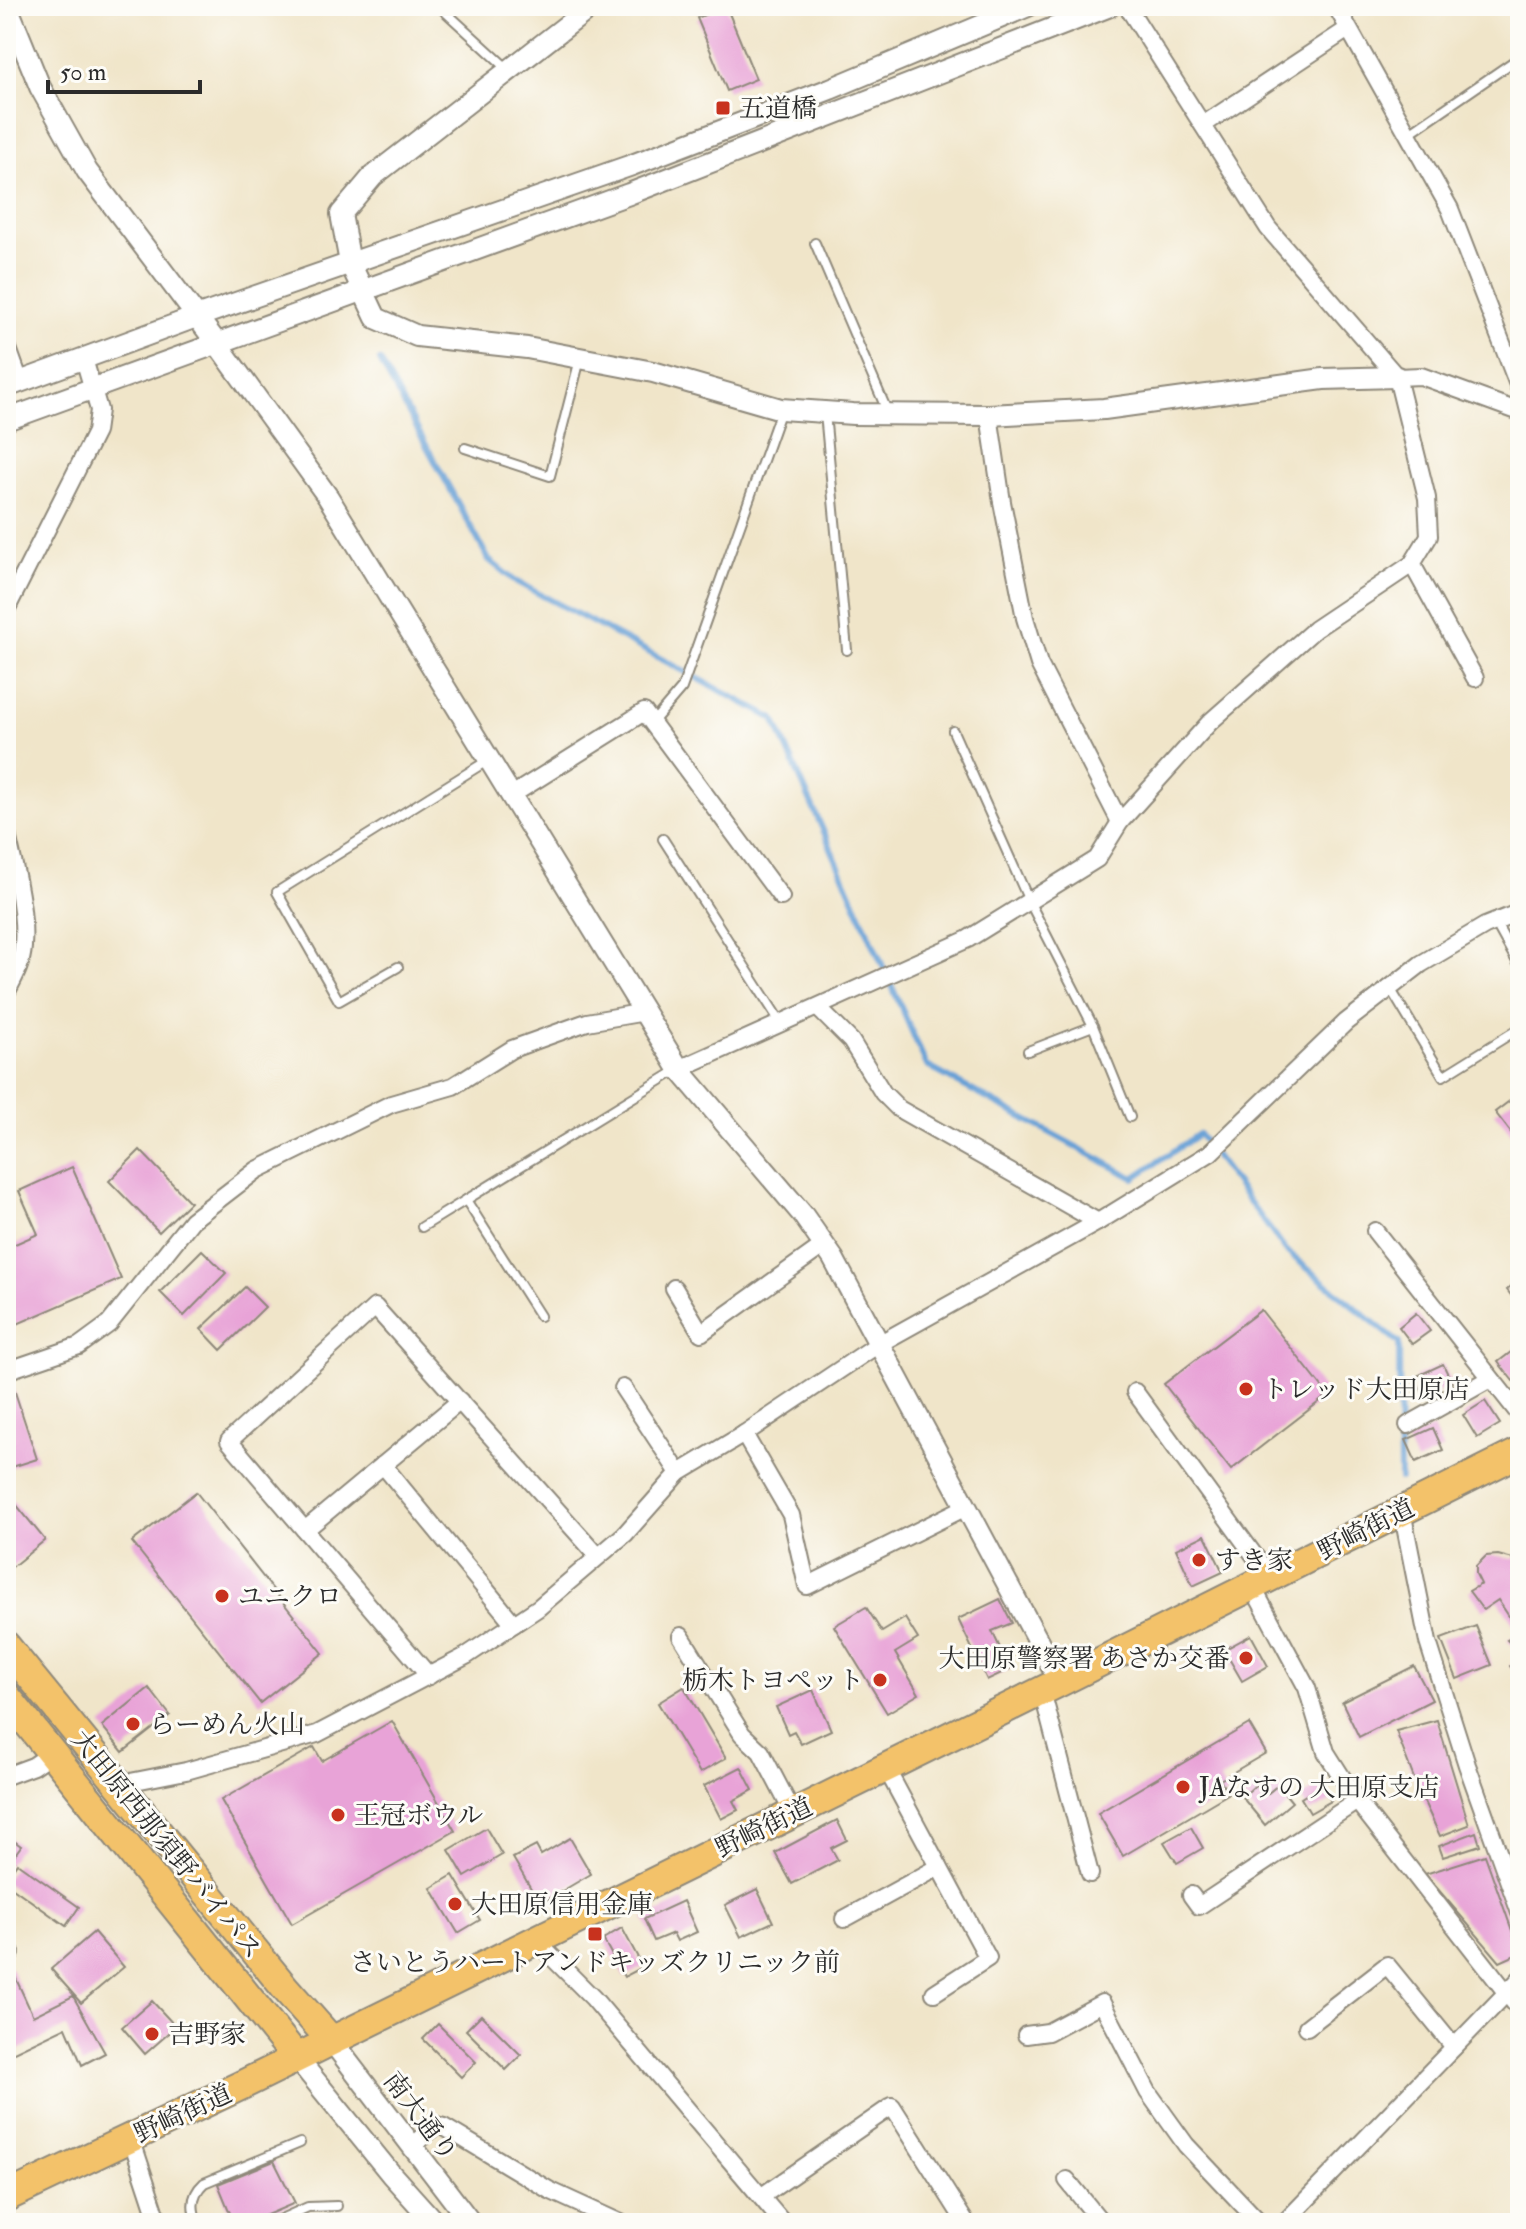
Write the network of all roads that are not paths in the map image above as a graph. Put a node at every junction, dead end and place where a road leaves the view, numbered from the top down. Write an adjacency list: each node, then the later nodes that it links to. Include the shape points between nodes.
1 (7, 6): 9 (street)
2 (439, 6): 11 (lane)
3 (592, 6): 11 (street)
4 (1028, 6): 15 (street, via 632,165)
5 (1110, 6): 16 (street)
6 (1127, 6): 12 (street)
7 (1336, 6): 8 (street)
8 (1348, 29): 12 (street); 13 (street)
9 (14, 48): 17 (street, via 87,171)
10 (1520, 57): 13 (lane)
11 (509, 70): 15 (street, via 373,176 341,214)
12 (1203, 125): 22 (street, via 1268,228)
13 (1408, 134): 25 (street, via 1450,209)
14 (815, 243): 29 (lane)
15 (350, 263): 16 (street); 17 (street)
16 (362, 292): 18 (street); 20 (street, via 376,318 417,336)
17 (196, 317): 18 (street); 21 (street)
18 (216, 342): 24 (street); 39 (street, via 328,497)
19 (6, 343): 23 (street)
20 (581, 358): 26 (street, via 653,372); 32 (lane, via 550,476)
21 (84, 359): 23 (street); 24 (street)
22 (1397, 377): 28 (street, via 1421,376); 30 (street, via 1323,379 1104,409); 33 (street, via 1427,498 1429,536)
23 (13, 385)
24 (93, 389): 31 (street); 34 (street, via 99,410 96,432)
25 (1520, 390)
26 (781, 409): 27 (street); 37 (lane, via 682,688)
27 (825, 412): 29 (street); 35 (lane)
28 (1520, 412)
29 (888, 414): 30 (street)
30 (989, 415): 41 (street, via 1004,517 1039,664)
31 (6, 420)
32 (465, 448)
33 (1412, 564): 36 (street); 41 (street, via 1315,629 1210,722)
34 (6, 610)
35 (847, 650)
36 (1475, 678)
37 (652, 723): 40 (street, via 644,712); 44 (street)
38 (953, 731): 45 (lane)
39 (490, 759): 40 (street); 48 (lane, via 277,892 339,1001)
40 (512, 795): 53 (street)
41 (1120, 822): 45 (street, via 1097,859)
42 (6, 830): 51 (street, via 18,884 23,946)
43 (663, 839): 54 (lane)
44 (781, 897)
45 (1030, 903): 52 (street, via 968,939); 55 (lane)
46 (1520, 912): 47 (street)
47 (1494, 922): 49 (lane); 50 (street)
48 (398, 967)
49 (1520, 967)
50 (1390, 988): 56 (lane, via 1443,1076); 61 (street, via 1346,1022 1210,1153)
51 (6, 993)
52 (818, 1008): 54 (street); 61 (street, via 851,1041 899,1109)
53 (645, 1012): 58 (street); 68 (street, via 587,1022 512,1049 453,1086 391,1104 257,1170 192,1220 109,1324 79,1346)
54 (781, 1024): 58 (street)
55 (1093, 1026): 57 (lane); 59 (lane)
56 (1520, 1028)
57 (1028, 1051)
58 (679, 1069): 60 (lane); 64 (street)
59 (1130, 1117)
60 (466, 1200): 62 (lane); 66 (lane)
61 (1098, 1222): 67 (street)
62 (422, 1227)
63 (1375, 1231): 69 (street)
64 (824, 1245): 65 (street, via 701,1333); 67 (street)
65 (674, 1288)
66 (540, 1316)
67 (877, 1345): 75 (street); 79 (street)
68 (6, 1371)
69 (1490, 1379): 73 (street); 74 (street)
70 (623, 1388): 78 (street)
71 (1135, 1392): 83 (street)
72 (460, 1401): 77 (street); 81 (street, via 375,1307 229,1441); 82 (street)
73 (1520, 1415)
74 (1408, 1425)
75 (744, 1434): 78 (street); 79 (street, via 791,1515 807,1586)
76 (1520, 1452): 80 (highway, 野崎街道)
77 (383, 1465): 81 (street); 84 (street)
78 (679, 1473): 82 (street)
79 (966, 1507): 88 (street)
80 (1402, 1511): 83 (highway, 野崎街道); 99 (street, via 1428,1642)
81 (305, 1530): 87 (street)
82 (598, 1556): 84 (street)
83 (1261, 1581): 88 (highway, 野崎街道); 94 (street, via 1307,1688 1326,1752)
84 (514, 1624): 87 (street)
85 (681, 1636): 95 (street, via 742,1734 761,1752)
86 (6, 1646): 93 (highway, 大田原西那須野バイパス)
87 (429, 1676): 93 (street, via 317,1734)
88 (1051, 1687): 91 (highway, 野崎街道); 97 (street)
89 (6, 1696): 90 (highway, 大田原西那須野バイパス)
90 (52, 1753): 92 (street); 110 (highway, 大田原西那須野バイパス)
91 (886, 1768): 95 (highway, 野崎街道); 96 (street)
92 (6, 1776)
93 (120, 1784): 108 (highway, 大田原西那須野バイパス)
94 (1357, 1801): 98 (street, via 1199,1906); 103 (street)
95 (793, 1813): 101 (highway, 野崎街道)
96 (939, 1867): 100 (street); 104 (street, via 988,1958)
97 (1090, 1874)
98 (1191, 1895)
99 (1520, 1913)
100 (844, 1919)
101 (535, 1940): 108 (highway, 野崎街道); 115 (street, via 593,1998)
102 (1520, 1979): 103 (street)
103 (1507, 1992): 105 (street); 109 (street)
104 (934, 1993)
105 (1520, 2010)
106 (1307, 2027): 109 (street, via 1387,1965)
107 (1026, 2035): 127 (street, via 1048,2032 1102,2003 1163,2113)
108 (331, 2040): 110 (highway, 野崎街道); 113 (street, 南大通り)
109 (1454, 2047): 128 (street)
110 (296, 2057): 111 (highway, 野崎街道); 121 (street)
111 (131, 2138): 116 (highway, 野崎街道); 118 (street)
112 (300, 2143): 119 (lane, via 204,2183 194,2201)
113 (412, 2147): 122 (street, 南大通り); 123 (street, via 436,2125 444,2127 549,2190)
114 (1067, 2180): 126 (street)
115 (762, 2196): 124 (street); 125 (street, via 892,2106)
116 (6, 2197)
117 (337, 2206): 120 (lane, via 308,2207)
118 (159, 2223)
119 (198, 2223)
120 (272, 2223)
121 (435, 2223)
122 (471, 2223)
123 (621, 2223)
124 (783, 2223)
125 (966, 2223)
126 (1102, 2223)
127 (1260, 2223)
128 (1284, 2223)

